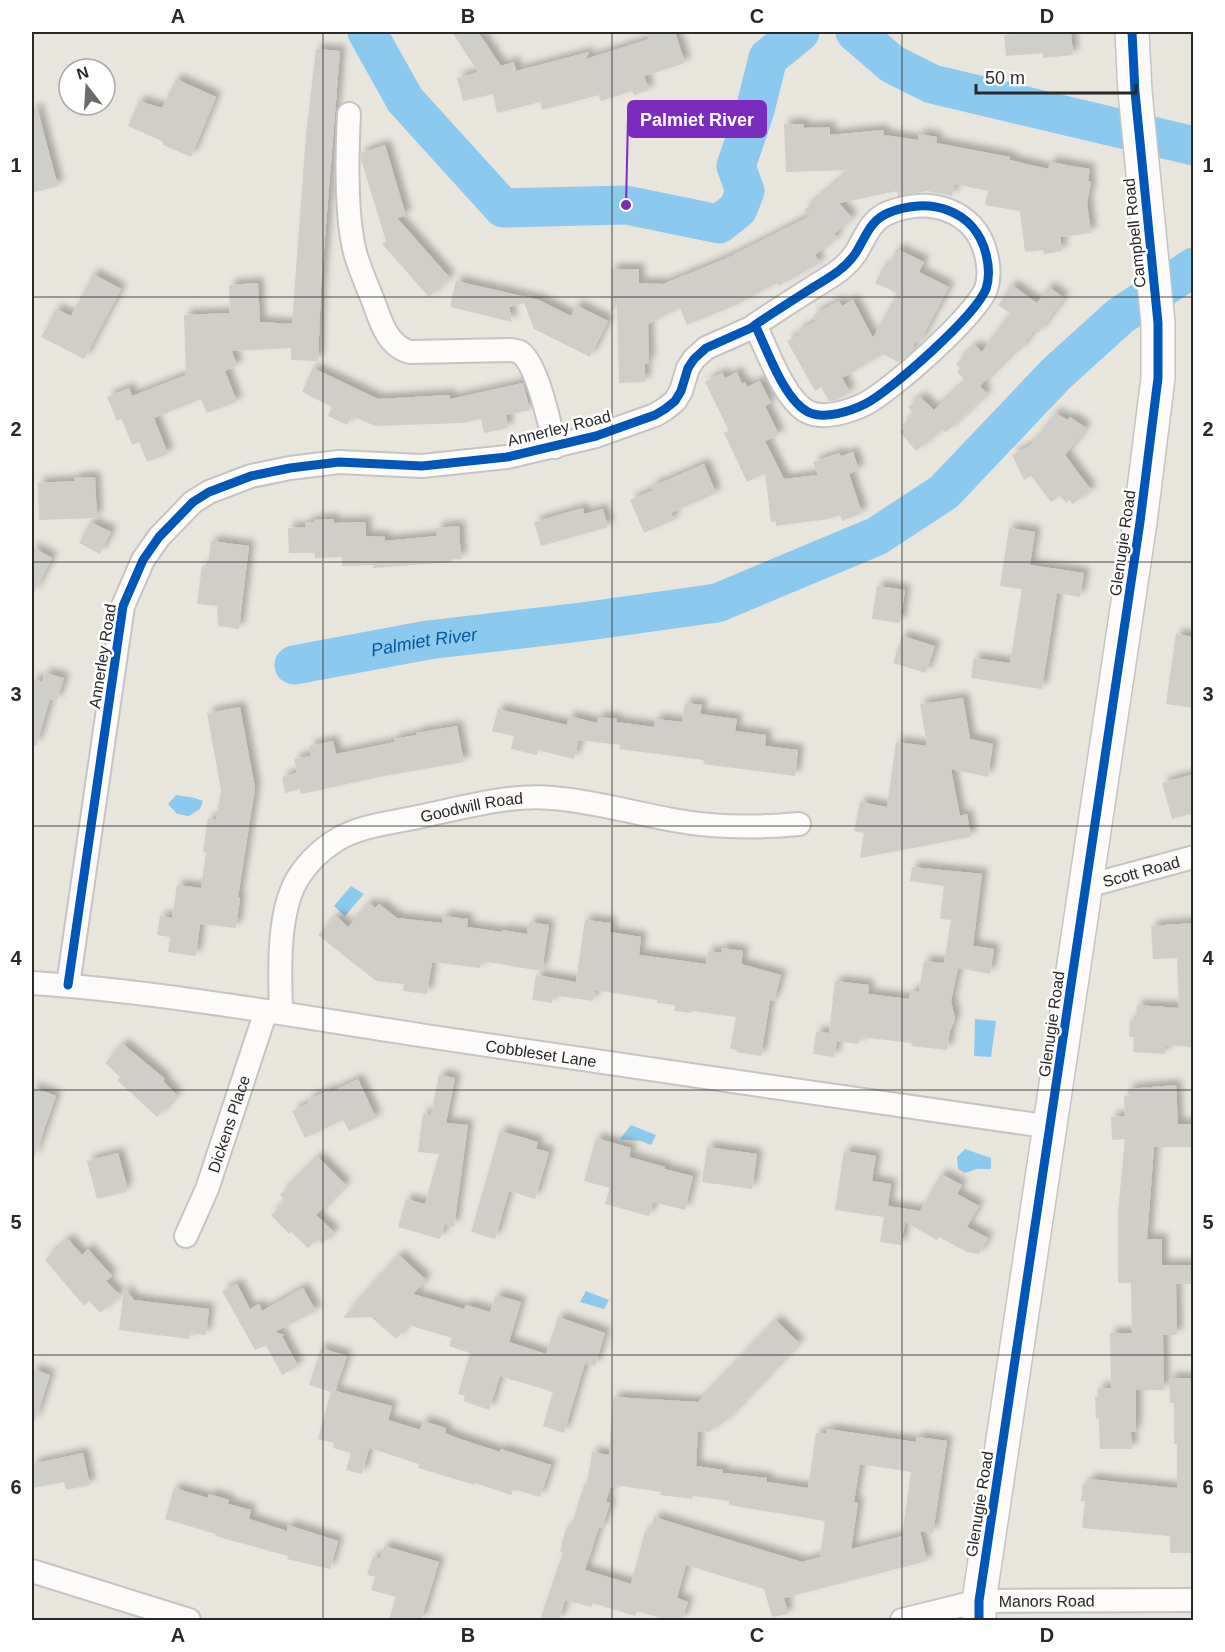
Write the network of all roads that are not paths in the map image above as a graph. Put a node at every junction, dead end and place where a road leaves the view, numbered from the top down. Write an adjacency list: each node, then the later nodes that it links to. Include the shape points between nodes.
1 (1132, 32): 4 (street, Campbell Road, via 1158,323 1158,378)
2 (349, 114): 5 (street, via 354,248 382,325 396,346 410,352 520,352 543,393)
3 (755, 325): 3 (street, Annerley Road, via 842,268 886,213 922,206 945,209 969,222 984,246 990,276 971,312 912,370 866,404 825,415 801,408); 5 (street, Annerley Road, via 706,348 688,368 675,401 655,415)
4 (1152, 431): 8 (street, Glenugie Road)
5 (555, 447): 10 (street, Annerley Road, via 507,457 422,466 339,462 290,468 251,476 209,492 176,518 144,560 123,606)
6 (799, 824): 11 (street, Goodwill Road, via 725,827 551,798 496,801 355,831 313,858 290,895)
7 (1194, 857): 8 (street, Scott Road)
8 (1087, 886): 12 (street, Glenugie Road)
9 (32, 983): 10 (street, Cobbleset Lane)
10 (68, 985): 11 (street, Cobbleset Lane)
11 (274, 1012): 12 (street, Cobbleset Lane); 13 (street, Dickens Place)
12 (1051, 1127): 16 (street, Glenugie Road)
13 (186, 1236)
14 (32, 1571): 17 (street)
15 (1194, 1600): 16 (street, Manors Road)
16 (979, 1611): 18 (street, Manors Road)
17 (189, 1620)
18 (902, 1620)

